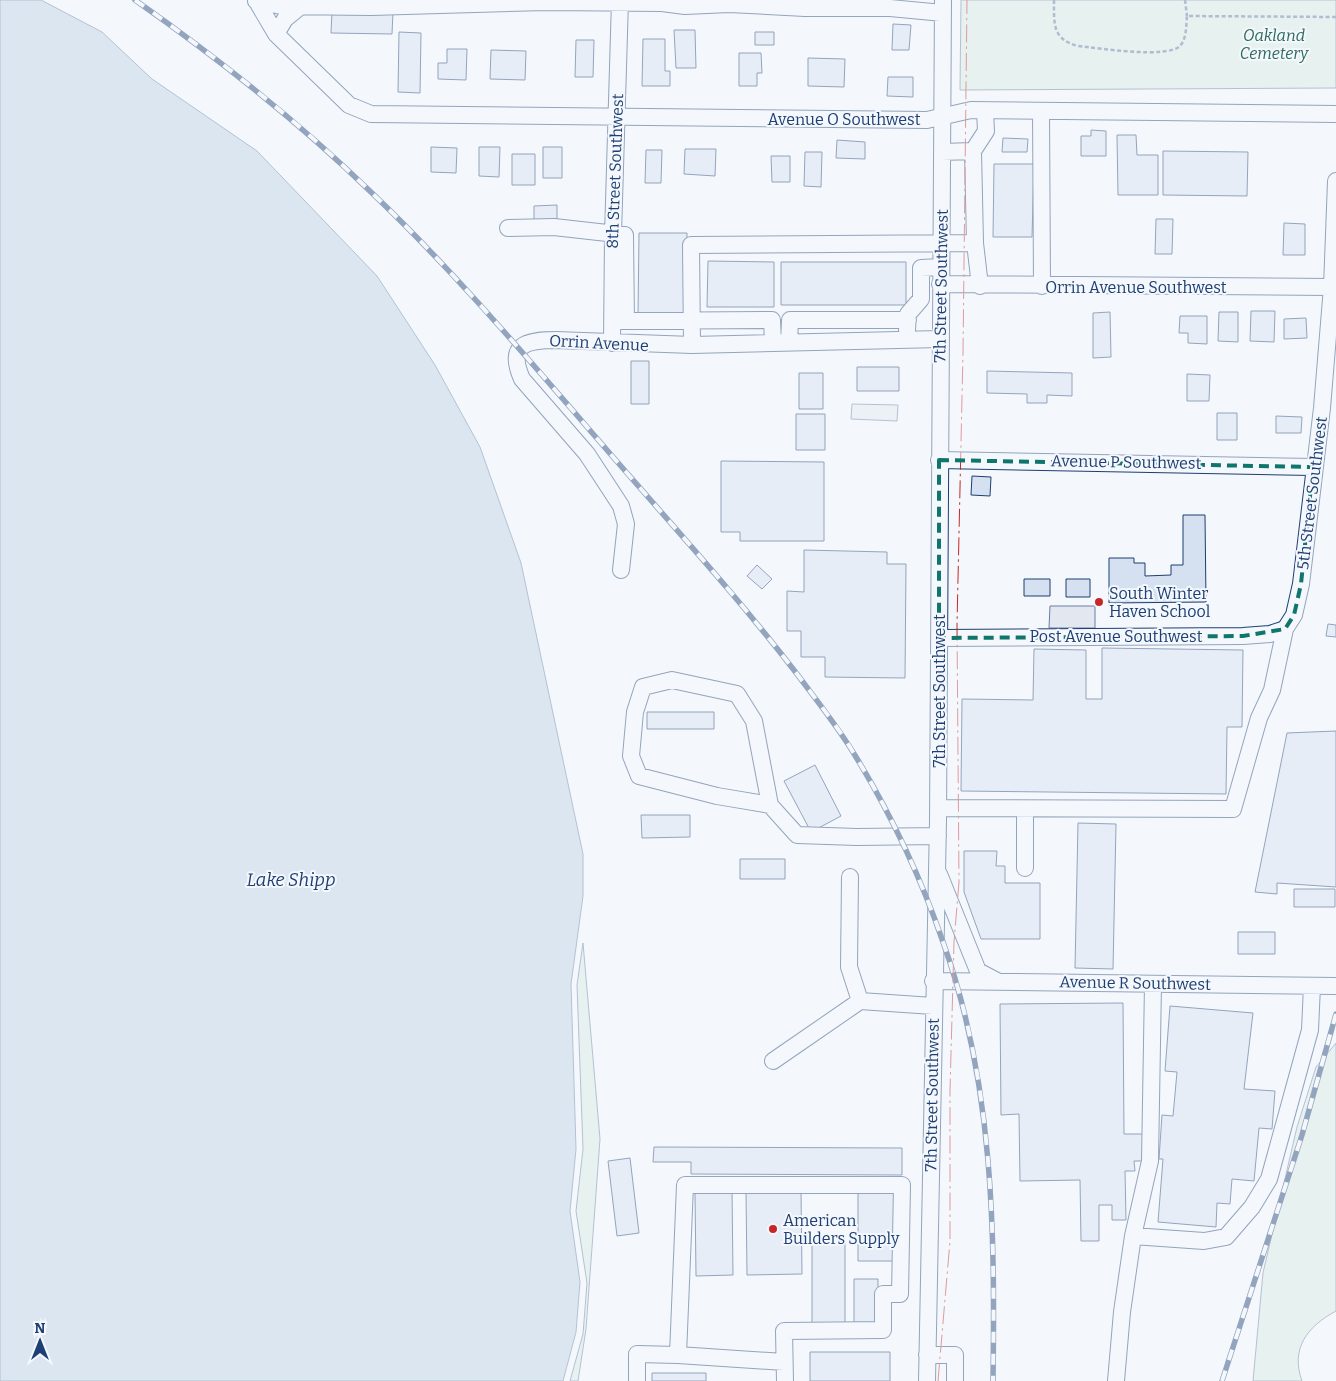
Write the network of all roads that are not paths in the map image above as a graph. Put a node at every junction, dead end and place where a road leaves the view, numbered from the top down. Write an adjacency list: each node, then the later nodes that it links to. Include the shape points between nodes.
1 (256, 1): 3 (street, via 281,6); 5 (street, Avenue O Southwest)
2 (620, 1): 3 (street, via 371,7); 4 (street, via 685,6); 10 (street, 8th Street Southwest)
3 (302, 5): 5 (street, via 285,19)
4 (943, 6): 9 (street, 7th Street Southwest)
5 (276, 34): 10 (street, Avenue O Southwest, via 360,112)
6 (985, 111): 7 (street, Avenue O Southwest); 9 (street, Avenue O Southwest); 11 (street, via 986,131)
7 (1041, 112): 8 (street, Avenue O Southwest); 21 (street)
8 (1336, 114)
9 (942, 115): 10 (street, Avenue O Southwest, via 927,120); 12 (street, 7th Street Southwest)
10 (617, 117): 15 (street, 8th Street Southwest)
11 (973, 151): 12 (street); 17 (street)
12 (942, 152): 16 (street, 7th Street Southwest)
13 (1336, 181): 22 (street, 5th Street Southwest)
14 (508, 228): 15 (street, via 554,227)
15 (613, 235): 24 (street, 8th Street Southwest)
16 (941, 242): 17 (street); 18 (street, 7th Street Southwest); 25 (street, via 692,245)
17 (975, 244): 20 (street)
18 (940, 267): 19 (street, 7th Street Southwest); 23 (street, via 921,268 921,299 908,314)
19 (940, 284): 20 (street, Orrin Avenue Southwest); 26 (street, 7th Street Southwest)
20 (980, 286): 21 (street, Orrin Avenue Southwest)
21 (1042, 286): 22 (street, Orrin Avenue Southwest)
22 (1332, 287): 31 (street, 5th Street Southwest)
23 (908, 320): 27 (street); 29 (street, via 790,320)
24 (619, 321): 25 (street); 28 (street, 8th Street Southwest)
25 (692, 321): 29 (street, via 772,320); 30 (street)
26 (940, 339): 27 (street, Orrin Avenue); 32 (street, 7th Street Southwest)
27 (906, 340): 29 (street, Orrin Avenue)
28 (612, 342): 30 (street, Orrin Avenue); 34 (street, Orrin Avenue, via 534,340 519,348 516,365 522,379 587,454 621,506 626,524)
29 (781, 343): 30 (street, Orrin Avenue)
30 (692, 345)
31 (1330, 387): 33 (street, 5th Street Southwest)
32 (939, 460): 33 (street, Avenue P Southwest); 36 (street, 7th Street Southwest)
33 (1314, 467): 35 (street, 5th Street Southwest, via 1300,584 1294,615)
34 (620, 570)
35 (1287, 627): 36 (street, Post Avenue Southwest, via 1270,634 1243,636); 39 (street, 5th Street Southwest, via 1272,690 1259,718 1233,810)
36 (939, 638): 38 (street, 7th Street Southwest)
37 (770, 805): 37 (street, via 754,721 737,694 672,680 643,688 635,712 631,756 639,776 717,796); 40 (street, via 797,835)
38 (938, 808): 39 (street); 40 (street, 7th Street Southwest)
39 (1025, 809): 42 (street)
40 (938, 836): 41 (street, 7th Street Southwest)
41 (936, 868): 44 (street, 7th Street Southwest); 45 (street, via 978,971)
42 (1024, 868)
43 (850, 877): 49 (street, via 848,967)
44 (934, 981): 45 (street, Avenue R Southwest); 50 (street, 7th Street Southwest)
45 (996, 981): 46 (street, Avenue R Southwest)
46 (1153, 984): 47 (street, Avenue R Southwest); 52 (street, via 1150,1161)
47 (1312, 986): 48 (street, Avenue R Southwest); 52 (street, via 1307,1039 1269,1179 1252,1207 1226,1237 1204,1241)
48 (1336, 986)
49 (860, 1001): 50 (street); 51 (street)
50 (933, 1006): 54 (street, 7th Street Southwest)
51 (773, 1061)
52 (1134, 1236): 60 (street)
53 (678, 1355): 55 (street); 55 (street, via 686,1184 902,1185 900,1294 882,1294 882,1330 784,1331); 56 (street, via 637,1354)
54 (927, 1355): 58 (street, 7th Street Southwest); 59 (street, via 955,1355)
55 (784, 1362): 57 (street)
56 (637, 1381)
57 (784, 1381)
58 (927, 1381)
59 (955, 1381)
60 (1116, 1381)

